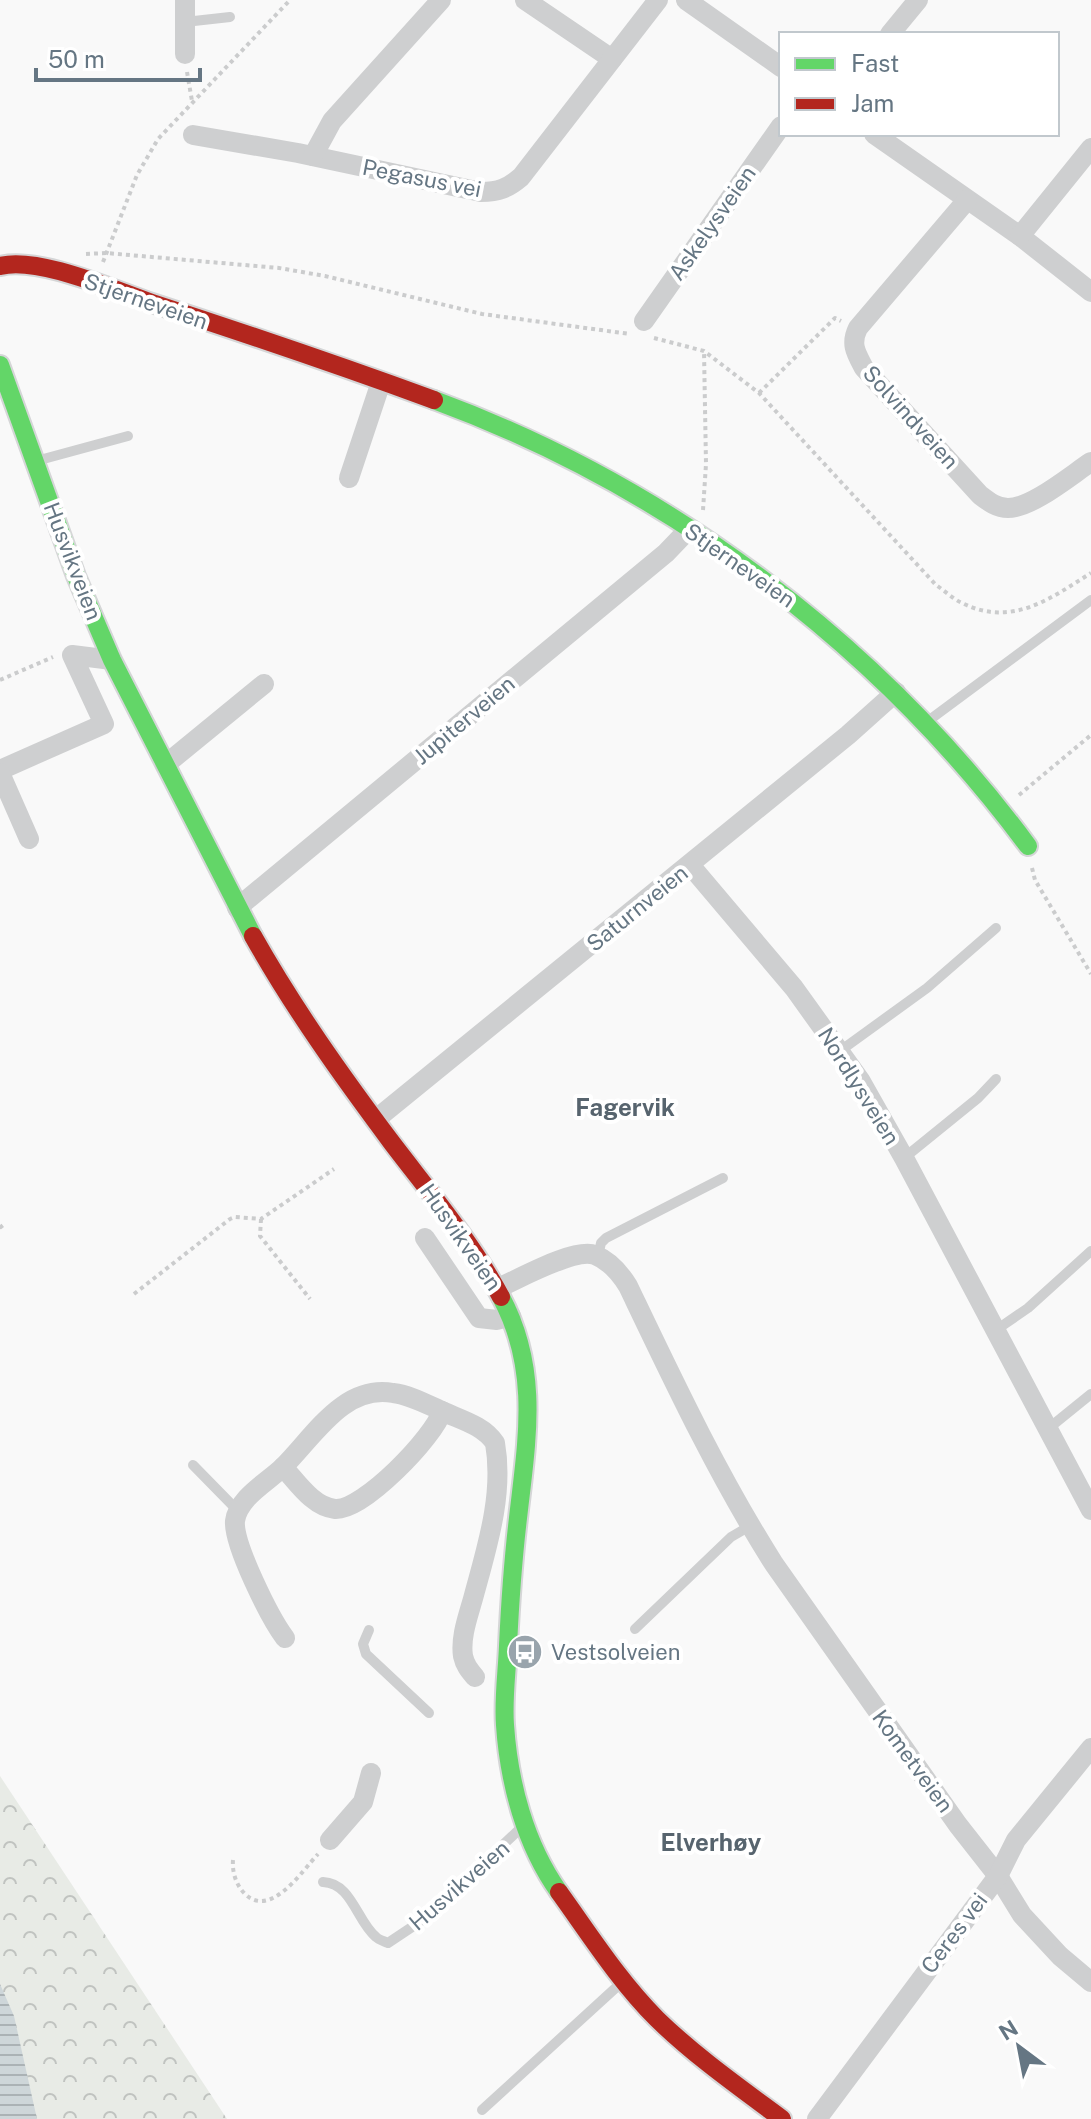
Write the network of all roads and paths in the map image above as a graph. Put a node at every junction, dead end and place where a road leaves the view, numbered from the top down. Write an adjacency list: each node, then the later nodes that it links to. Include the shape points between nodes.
1 (185, 0): 8 (street)
2 (441, 0): 18 (street, via 332,121)
3 (525, 0): 11 (street)
4 (658, 0): 11 (street, Pegasus vei)
5 (686, 0): 12 (street)
6 (918, 0): 9 (street)
7 (230, 17): 8 (lane)
8 (185, 22): 10 (street)
9 (892, 32)
10 (185, 54): 13 (path)
11 (612, 59): 18 (street, Pegasus vei, via 521,177 497,192)
12 (779, 66)
13 (192, 101)
14 (779, 129): 25 (street, Askelysveien)
15 (193, 135): 18 (street, Pegasus vei)
16 (877, 136): 19 (street)
17 (1091, 148): 20 (street)
18 (313, 156)
19 (967, 200): 20 (street); 24 (street)
20 (1020, 236): 23 (street)
21 (106, 253): 25 (path, via 279,268 482,314)
22 (0, 266): 28 (main road, Stjerneveien, via 54,270)
23 (1091, 292)
24 (858, 328): 29 (path, via 835,318); 32 (street, Solvindveien, via 855,352 864,368 992,504 1020,505)
25 (644, 331): 26 (path)
26 (704, 351): 29 (path); 34 (path, via 706,464)
27 (0, 365): 31 (main road, Husvikveien)
28 (381, 382): 33 (street); 34 (main road, Stjerneveien, via 510,430 642,497)
29 (759, 393): 35 (path, via 936,585 962,603 986,611 1029,609)
30 (128, 436): 31 (lane)
31 (34, 462): 38 (main road, Husvikveien)
32 (1091, 462)
33 (349, 478)
34 (695, 532): 41 (main road, Stjerneveien, via 806,611); 50 (street, Jupiterveien)
35 (1091, 573)
36 (1091, 600): 42 (lane)
37 (72, 655): 38 (street, Husvikveien); 39 (path, via 52,657); 45 (street, Husvikveien, via 104,724)
38 (112, 660): 44 (main road, Husvikveien)
39 (0, 680)
40 (264, 684): 44 (street)
41 (896, 692): 42 (main road, Stjerneveien); 49 (street, Saturnveien)
42 (926, 722): 46 (main road, Stjerneveien)
43 (1091, 735): 46 (path)
44 (165, 765): 50 (main road, Husvikveien)
45 (0, 771): 47 (street, Husvikveien)
46 (1002, 809): 48 (main road, Stjerneveien)
47 (29, 839)
48 (1028, 846): 52 (path, via 1035,880)
49 (690, 865): 53 (street, Nordlysveien); 55 (street, Saturnveien)
50 (237, 908): 55 (main road, Husvikveien, via 287,997)
51 (996, 928): 53 (lane, via 927,988)
52 (1091, 974)
53 (840, 1051): 56 (street, Nordlysveien)
54 (996, 1079): 56 (lane)
55 (375, 1120): 63 (main road, Husvikveien)
56 (904, 1158): 67 (street, Nordlysveien)
57 (334, 1169): 59 (path)
58 (723, 1178): 62 (lane, via 606,1238)
59 (261, 1219): 64 (path, via 230,1219); 65 (path, via 260,1236)
60 (425, 1238): 66 (street, via 479,1318)
61 (1091, 1251): 67 (lane)
62 (598, 1256): 63 (street, via 574,1255); 75 (street, Kometveien, via 628,1286)
63 (498, 1288): 66 (main road, Husvikveien)
64 (134, 1294)
65 (310, 1299)
66 (511, 1316): 83 (main road, Husvikveien, via 525,1360 529,1397 512,1565 505,1724)
67 (996, 1330): 70 (street, Nordlysveien)
68 (1091, 1394): 70 (lane)
69 (442, 1411): 72 (street, via 391,1392 359,1397 331,1415); 72 (street, via 434,1430 379,1485 340,1509 319,1503); 79 (street, via 480,1428 492,1438 498,1457 488,1546 463,1639 466,1667)
70 (1049, 1428): 73 (street, Nordlysveien)
71 (193, 1465): 74 (lane)
72 (283, 1467): 74 (street)
73 (1091, 1510)
74 (238, 1511): 78 (street, via 235,1525 243,1551)
75 (750, 1526): 76 (lane, via 731,1537); 86 (street, Kometveien)
76 (635, 1629)
77 (369, 1630): 80 (lane, via 363,1644 366,1654)
78 (285, 1638)
79 (475, 1677)
80 (429, 1713)
81 (1091, 1748): 86 (street, Ceres vei, via 1016,1840)
82 (371, 1773): 84 (street, via 363,1802)
83 (524, 1824): 87 (lane, Husvikveien, via 424,1919 388,1943 375,1937 343,1891); 88 (main road, Husvikveien, via 552,1882)
84 (330, 1840): 85 (path, via 283,1891 263,1903 243,1893)
85 (233, 1860)
86 (998, 1876): 89 (street, Kometveien, via 1040,1937); 92 (street, Ceres vei)
87 (323, 1882)
88 (623, 1981): 90 (lane); 91 (main road, Husvikveien, via 697,2055)
89 (1091, 1982)
90 (482, 2110)
91 (782, 2119)
92 (817, 2119)

